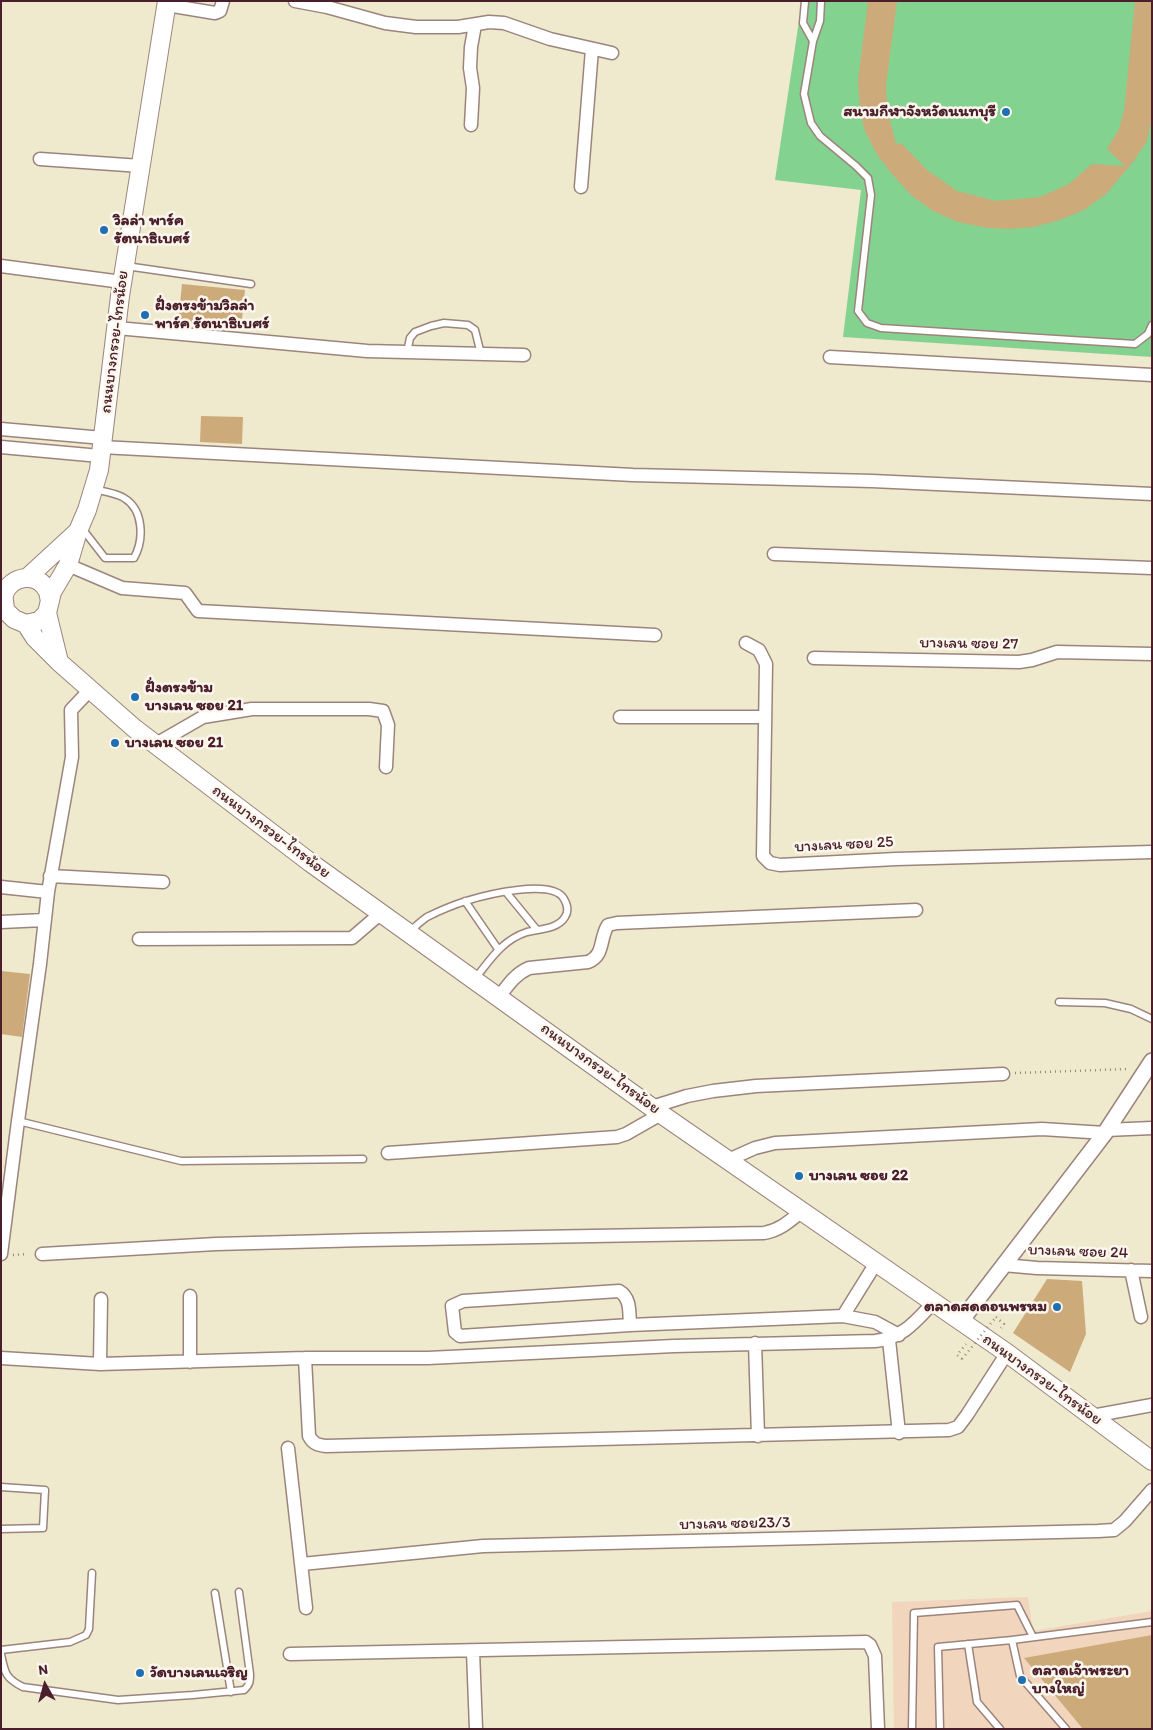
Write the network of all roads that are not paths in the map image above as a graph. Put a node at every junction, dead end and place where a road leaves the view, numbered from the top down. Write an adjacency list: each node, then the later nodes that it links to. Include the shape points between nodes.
1 (223, 1): 5 (street, via 220,11 215,13)
2 (295, 1): 6 (street, via 385,23 416,27)
3 (805, 1): 7 (lane, via 803,23)
4 (821, 1): 7 (lane, via 820,21)
5 (167, 3): 12 (main road, ถนนบางกรวย-ไทรน้อย)
6 (475, 25): 8 (street, via 504,23); 10 (street, via 470,68)
7 (813, 42): 17 (lane, via 804,94 811,123 820,136 868,178 871,195 858,311 867,323 880,328 1135,344 1148,334)
8 (592, 49): 9 (street); 13 (street)
9 (612, 53)
10 (472, 124)
11 (40, 159): 12 (street)
12 (141, 166): 15 (main road, ถนนบางกรวย-ไทรน้อย)
13 (581, 188)
14 (1, 266): 15 (street)
15 (123, 274): 16 (lane); 18 (main road, ถนนบางกรวย-ไทรน้อย)
16 (251, 284)
17 (1152, 325)
18 (117, 328): 19 (street); 26 (main road, ถนนบางกรวย-ไทรน้อย)
19 (407, 352): 20 (street); 20 (lane, via 414,332 444,323 468,325 475,330)
20 (480, 354): 21 (street)
21 (524, 355)
22 (830, 357): 23 (street)
23 (1152, 375)
24 (1, 429): 26 (street)
25 (1, 447): 26 (street)
26 (102, 447): 27 (main road, ถนนบางกรวย-ไทรน้อย); 28 (street, via 633,475 872,481)
27 (93, 488): 29 (main road, ถนนบางกรวย-ไทรน้อย); 29 (lane, via 131,504 140,523 139,548 134,558 105,558)
28 (1152, 494)
29 (79, 529): 31 (main road, ถนนบางกรวย-ไทรน้อย); 33 (main road, ถนนบางกรวย-ไทรน้อย)
30 (774, 554): 32 (street)
31 (68, 565): 34 (main road, ถนนบางกรวย-ไทรน้อย, via 52,592); 36 (street, via 122,588 185,593 198,611)
32 (1152, 568)
33 (14, 581): 34 (main road, via 39,581 47,590); 35 (main road, via 4,595 5,610)
34 (49, 607): 35 (main road, via 39,621); 40 (main road)
35 (14, 620): 40 (main road, ถนนบางกรวย-ไทรน้อย)
36 (656, 635)
37 (746, 642): 43 (street, บางเลน ซอย 25, via 759,650 766,664)
38 (1152, 654): 39 (street, บางเลน ซอย 27, via 1057,652 1020,662)
39 (814, 658)
40 (59, 662): 41 (main road, ถนนบางกรวย-ไทรน้อย)
41 (90, 690): 44 (main road, ถนนบางกรวย-ไทรน้อย); 47 (street, via 72,710 72,757)
42 (620, 717): 43 (street)
43 (765, 717): 46 (street, บางเลน ซอย 25, via 763,856 770,863)
44 (156, 744): 45 (street, via 203,717 252,708 369,709 384,711 388,725); 54 (main road, ถนนบางกรวย-ไทรน้อย)
45 (386, 767)
46 (1152, 852)
47 (50, 876): 48 (street); 50 (street)
48 (163, 882)
49 (1, 887): 50 (street)
50 (48, 892): 55 (street)
51 (506, 892): 52 (lane); 57 (lane); 57 (lane, via 542,888 563,897 568,910 565,918 556,926)
52 (465, 901): 58 (lane, via 426,918); 60 (lane)
53 (916, 910): 62 (street, via 617,923 608,925 604,931 595,959 529,968 512,980)
54 (381, 913): 58 (main road, ถนนบางกรวย-ไทรน้อย); 59 (street, via 352,938)
55 (44, 920): 56 (street); 68 (street)
56 (1, 922)
57 (537, 930): 60 (lane, via 512,939)
58 (408, 933): 61 (main road, ถนนบางกรวย-ไทรน้อย)
59 (139, 938)
60 (498, 949): 61 (lane)
61 (474, 980): 62 (main road, ถนนบางกรวย-ไทรน้อย)
62 (499, 997): 67 (main road, ถนนบางกรวย-ไทรน้อย)
63 (1059, 1002): 64 (lane, via 1105,1003 1131,1009)
64 (1152, 1019)
65 (1150, 1064): 70 (street)
66 (1003, 1074): 67 (street, via 756,1086 687,1096)
67 (657, 1110): 71 (street, via 626,1134 617,1137); 73 (main road, ถนนบางกรวย-ไทรน้อย)
68 (18, 1121): 72 (lane, via 181,1161); 75 (street)
69 (1152, 1128): 70 (street)
70 (1106, 1131): 73 (street, via 1042,1129 775,1143); 78 (street)
71 (388, 1153)
72 (363, 1159)
73 (728, 1160): 74 (main road, ถนนบางกรวย-ไทรน้อย)
74 (802, 1211): 76 (street, via 785,1225 764,1233 216,1244); 77 (main road, ถนนบางกรวย-ไทรน้อย)
75 (5, 1254)
76 (42, 1254)
77 (876, 1263): 83 (main road, ถนนบางกรวย-ไทรน้อย); 84 (street)
78 (1003, 1265): 79 (street, บางเลน ซอย 24); 86 (street)
79 (1131, 1270): 80 (street, บางเลน ซอย 24); 85 (street)
80 (1152, 1271)
81 (190, 1296): 93 (street)
82 (101, 1299): 94 (street)
83 (933, 1303): 86 (main road, ถนนบางกรวย-ไทรน้อย); 88 (street, via 912,1325)
84 (843, 1316): 87 (street); 88 (street, via 875,1322)
85 (1141, 1317)
86 (961, 1321): 90 (main road, ถนนบางกรวย-ไทรน้อย)
87 (630, 1325): 87 (street, via 628,1299 619,1291 463,1302 452,1306 455,1332 460,1336)
88 (894, 1337): 89 (street, via 875,1342); 97 (street)
89 (755, 1343): 92 (street, via 428,1358); 98 (street)
90 (1007, 1353): 96 (main road, ถนนบางกรวย-ไทรน้อย); 97 (street, via 958,1427 939,1432)
91 (1, 1358): 94 (street)
92 (305, 1358): 93 (street); 98 (street, via 309,1436 316,1445)
93 (190, 1362): 94 (street)
94 (100, 1364)
95 (1152, 1405): 96 (street)
96 (1092, 1416): 100 (main road, ถนนบางกรวย-ไทรน้อย)
97 (899, 1433): 98 (street)
98 (758, 1436)
99 (288, 1448): 104 (street)
100 (1152, 1462)
101 (1, 1488): 103 (lane, via 45,1490 43,1528)
102 (1152, 1490): 104 (street, บางเลน ซอย23/3, via 1114,1530 483,1546)
103 (1, 1529)
104 (302, 1564): 108 (street)
105 (92, 1574): 113 (lane, via 90,1629 86,1635 70,1642)
106 (239, 1592): 117 (lane, via 250,1681 244,1690)
107 (215, 1594): 117 (lane)
108 (306, 1608)
109 (1152, 1622): 110 (lane)
110 (1033, 1637): 111 (lane); 120 (lane, via 1017,1605 914,1613)
111 (1012, 1640): 112 (lane); 123 (lane, via 1020,1676)
112 (968, 1644): 121 (lane, via 938,1647); 122 (lane, via 977,1702)
113 (1, 1650)
114 (473, 1651): 116 (street); 118 (street); 119 (street, via 866,1642 875,1656)
115 (1, 1654): 117 (lane, via 6,1674 11,1681 23,1687 118,1700)
116 (290, 1654)
117 (230, 1692)
118 (476, 1729)
119 (878, 1729)
120 (912, 1729)
121 (940, 1729)
122 (1000, 1729)
123 (1066, 1729)

